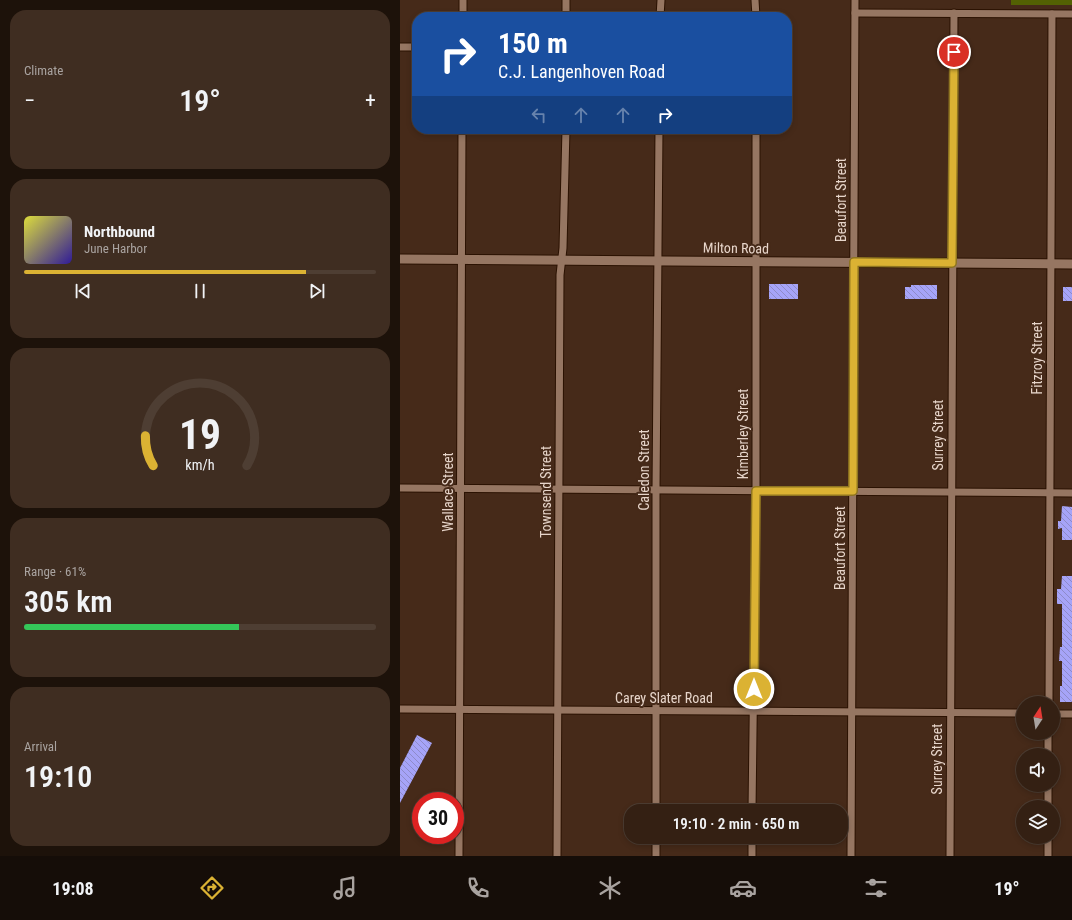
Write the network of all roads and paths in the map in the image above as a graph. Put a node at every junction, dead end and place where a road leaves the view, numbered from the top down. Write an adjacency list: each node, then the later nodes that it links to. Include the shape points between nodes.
1 (463, 0): 6 (street)
2 (566, 0): 7 (street)
3 (661, 0): 8 (street)
4 (755, 0): 9 (street)
5 (855, 0): 10 (street, Beaufort Street)
6 (463, 12)
7 (566, 12)
8 (660, 12)
9 (756, 12)
10 (855, 13): 11 (street); 25 (street, Beaufort Street)
11 (954, 13): 12 (street); 26 (street, Surrey Street)
12 (1052, 14): 13 (street); 27 (street, Fitzroy Street)
13 (1072, 14)
14 (400, 47): 15 (street)
15 (412, 47)
16 (462, 134): 21 (street, Wallace Street)
17 (566, 134): 22 (street, Townsend Street)
18 (659, 134): 23 (street, Caledon Street)
19 (756, 134): 24 (street, Kimberley Street)
20 (400, 259): 21 (street, Milton Road)
21 (462, 259): 22 (street, Milton Road); 30 (street, Wallace Street)
22 (561, 260): 23 (street, Milton Road); 31 (street, Townsend Street)
23 (658, 261): 24 (street, Milton Road); 32 (street, Caledon Street)
24 (755, 262): 25 (street, Milton Road); 33 (street, Kimberley Street)
25 (854, 262): 26 (street, Milton Road); 34 (street, Beaufort Street)
26 (952, 263): 27 (street, Milton Road); 35 (street, Surrey Street)
27 (1051, 264): 28 (street, Milton Road); 36 (street, Fitzroy Street)
28 (1072, 264)
29 (400, 488): 30 (street)
30 (461, 488): 31 (street); 40 (street, Wallace Street)
31 (559, 489): 32 (street); 41 (street, Townsend Street)
32 (656, 490): 33 (street); 42 (street, Caledon Street)
33 (756, 491): 34 (street); 43 (street, Kimberley Street)
34 (853, 491): 35 (street); 44 (street, Beaufort Street)
35 (951, 493): 36 (street); 45 (street, Surrey Street)
36 (1050, 493): 37 (street); 38 (street, Fitzroy Street)
37 (1072, 493)
38 (1048, 696)
39 (400, 709): 40 (street, Carey Slater Road)
40 (460, 710): 41 (street, Carey Slater Road); 54 (street, Wallace Street)
41 (558, 711): 42 (street, Carey Slater Road); 55 (street, Townsend Street)
42 (656, 711): 43 (street, Carey Slater Road); 49 (street, Caledon Street)
43 (754, 711): 44 (street, Carey Slater Road); 50 (street, Kimberley Street)
44 (851, 713): 45 (street, Carey Slater Road); 58 (street, Beaufort Street)
45 (950, 713): 46 (street, Carey Slater Road); 59 (street, Surrey Street)
46 (1016, 713)
47 (1060, 714): 48 (street)
48 (1072, 714)
49 (656, 804)
50 (752, 804)
51 (656, 844): 56 (street)
52 (752, 844): 57 (street)
53 (1048, 844): 60 (street)
54 (459, 856)
55 (557, 856)
56 (656, 856)
57 (752, 856)
58 (851, 856)
59 (950, 856)
60 (1048, 856)

